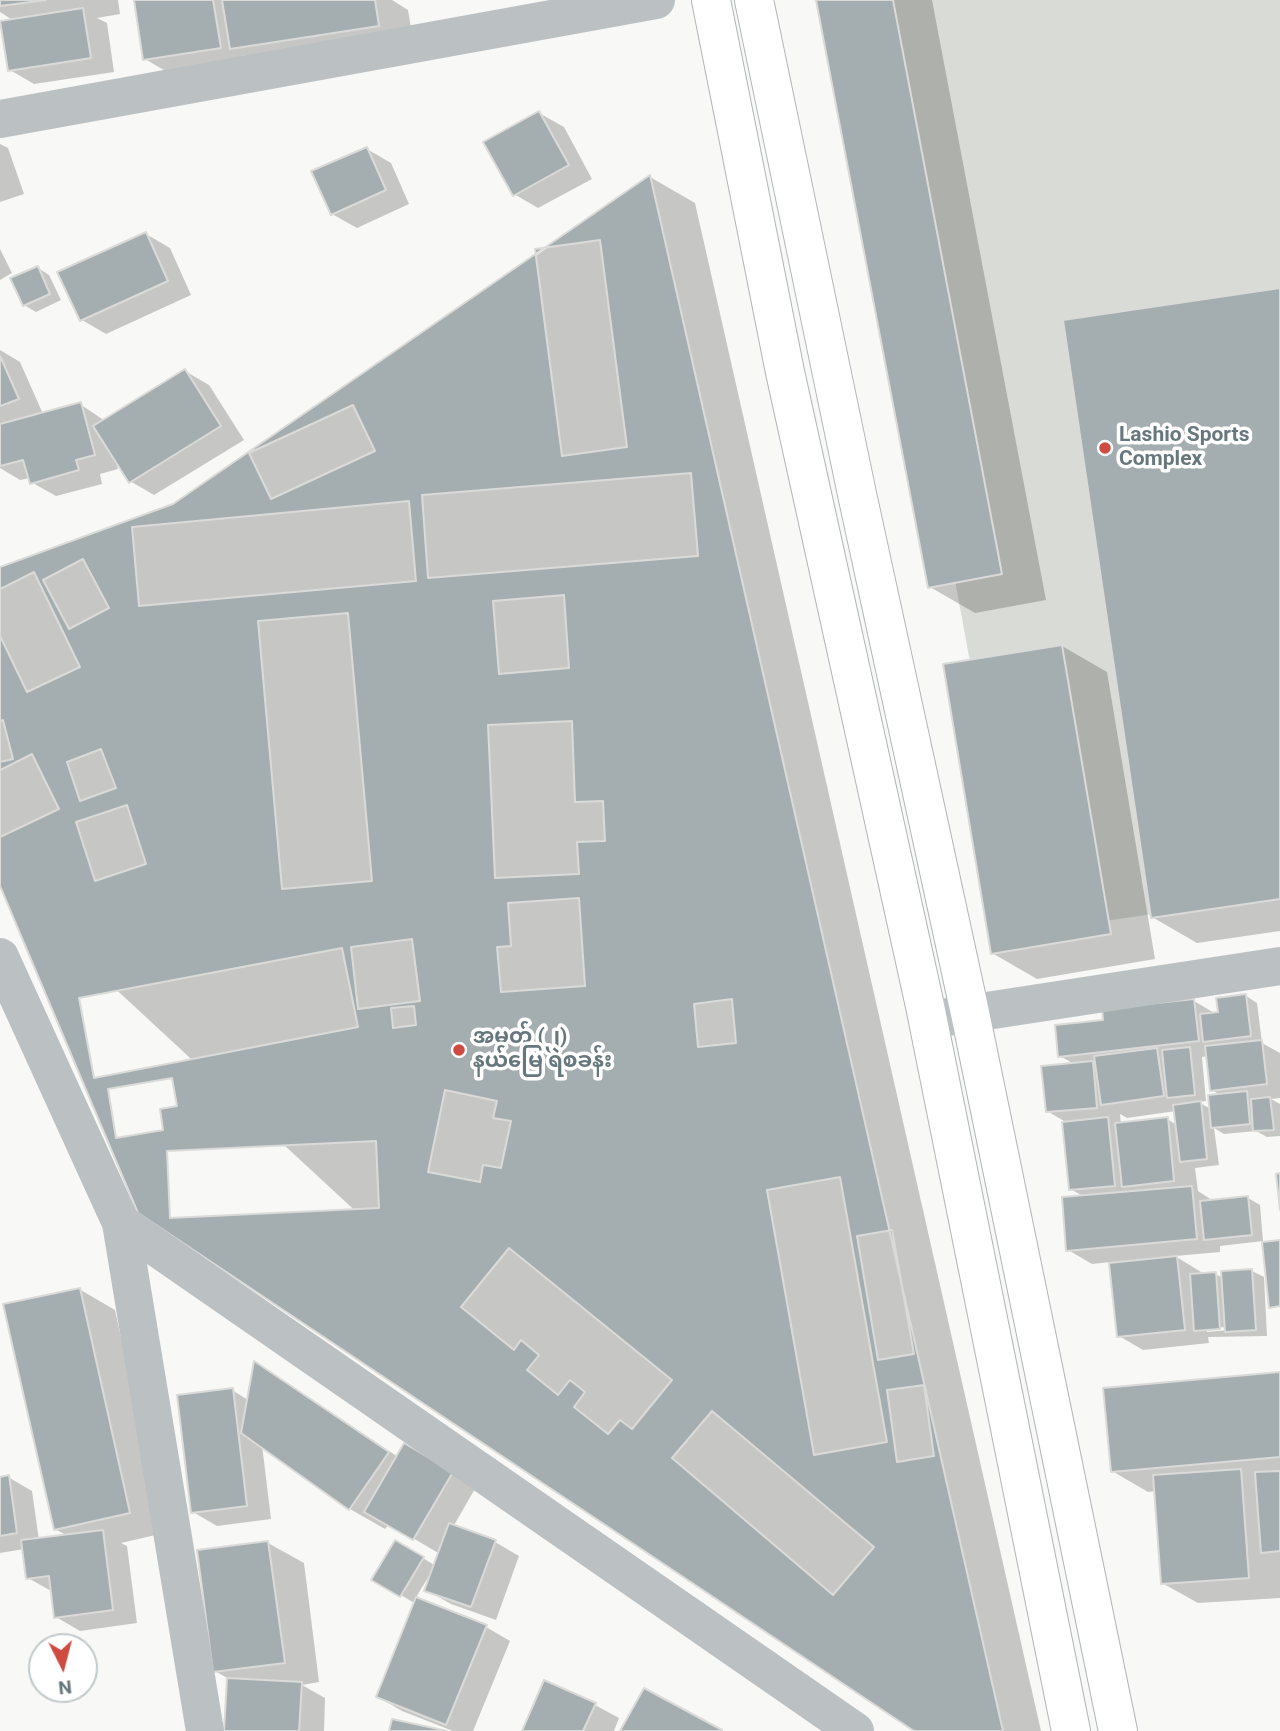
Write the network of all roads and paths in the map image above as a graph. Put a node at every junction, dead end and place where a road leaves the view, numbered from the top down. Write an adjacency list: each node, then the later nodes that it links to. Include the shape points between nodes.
1 (656, 0): 4 (street)
2 (711, 0): 8 (main road, via 785,372)
3 (754, 0): 7 (main road)
4 (0, 119)
5 (0, 957): 9 (street)
6 (1280, 966): 7 (street)
7 (970, 1013): 8 (street); 13 (main road)
8 (928, 1020): 12 (main road)
9 (121, 1223): 10 (street); 11 (street)
10 (205, 1731)
11 (855, 1731)
12 (1071, 1731)
13 (1118, 1731)

